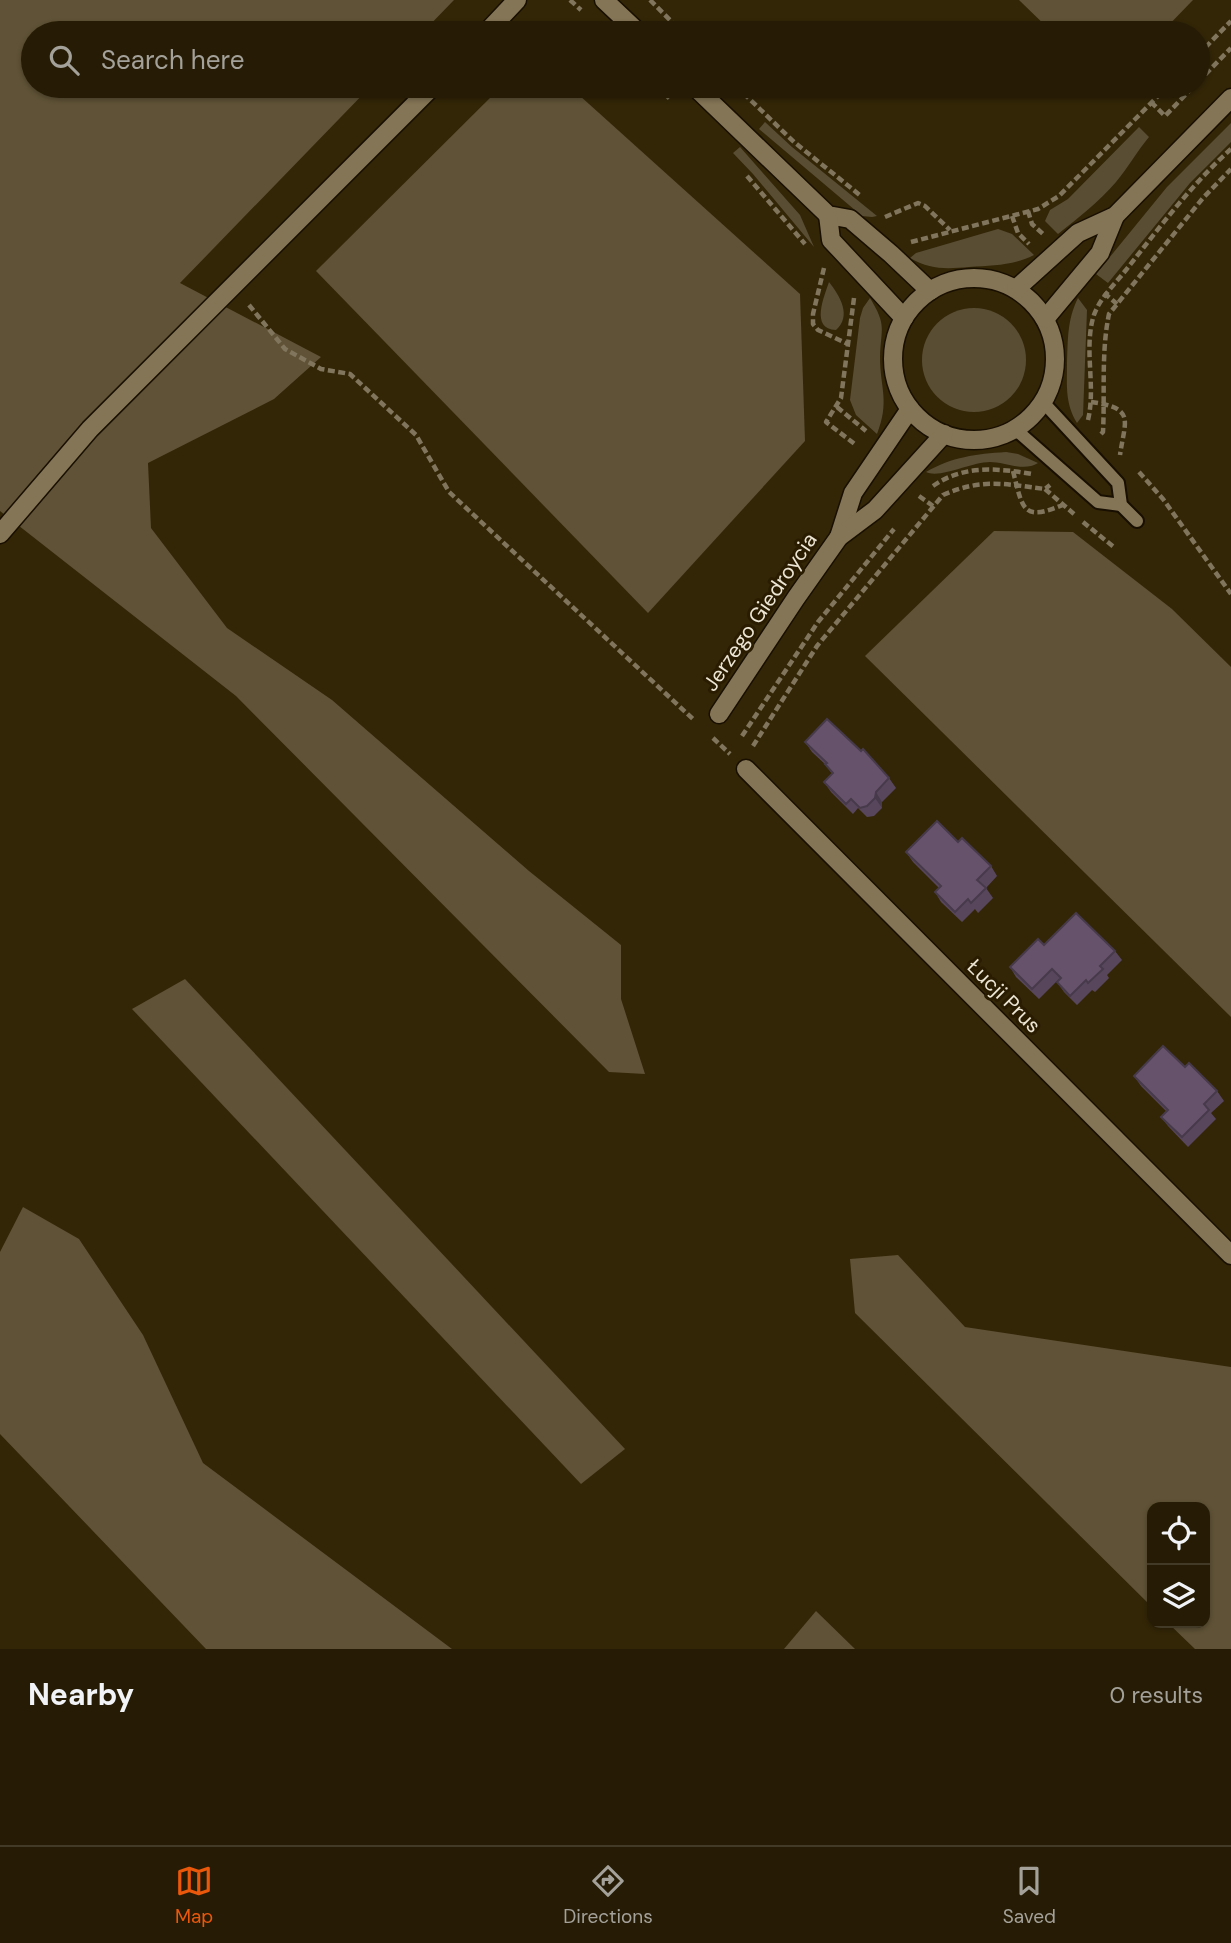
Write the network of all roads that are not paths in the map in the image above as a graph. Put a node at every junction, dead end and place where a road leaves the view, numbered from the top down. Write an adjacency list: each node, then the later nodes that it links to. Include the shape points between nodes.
1 (517, 0): 3 (street)
2 (604, 0): 4 (street)
3 (497, 21)
4 (626, 21)
5 (421, 98): 20 (street, via 90,429)
6 (706, 98): 8 (street)
7 (1231, 98): 9 (street)
8 (828, 215): 11 (street, via 850,219); 12 (street, via 831,240)
9 (1115, 216): 10 (street, via 1078,233); 13 (street, via 1101,253)
10 (1016, 289): 11 (street, via 973,278 950,281); 13 (street)
11 (930, 291): 12 (street)
12 (904, 317): 15 (street, via 895,340 893,364 898,388)
13 (1045, 319): 14 (street, via 1056,360)
14 (1043, 402): 16 (street); 18 (lane, via 1118,483)
15 (910, 409): 17 (street); 21 (street, Jerzego Giedroycia, via 853,493)
16 (1015, 429): 17 (street, via 992,438 967,440); 18 (lane, via 1098,502)
17 (944, 434): 21 (street, Jerzego Giedroycia, via 875,510)
18 (1121, 505): 19 (lane)
19 (1137, 521)
20 (0, 534)
21 (839, 537): 22 (street, Jerzego Giedroycia)
22 (719, 714)
23 (746, 769): 24 (street, Łucji Prus)
24 (1231, 1255)

